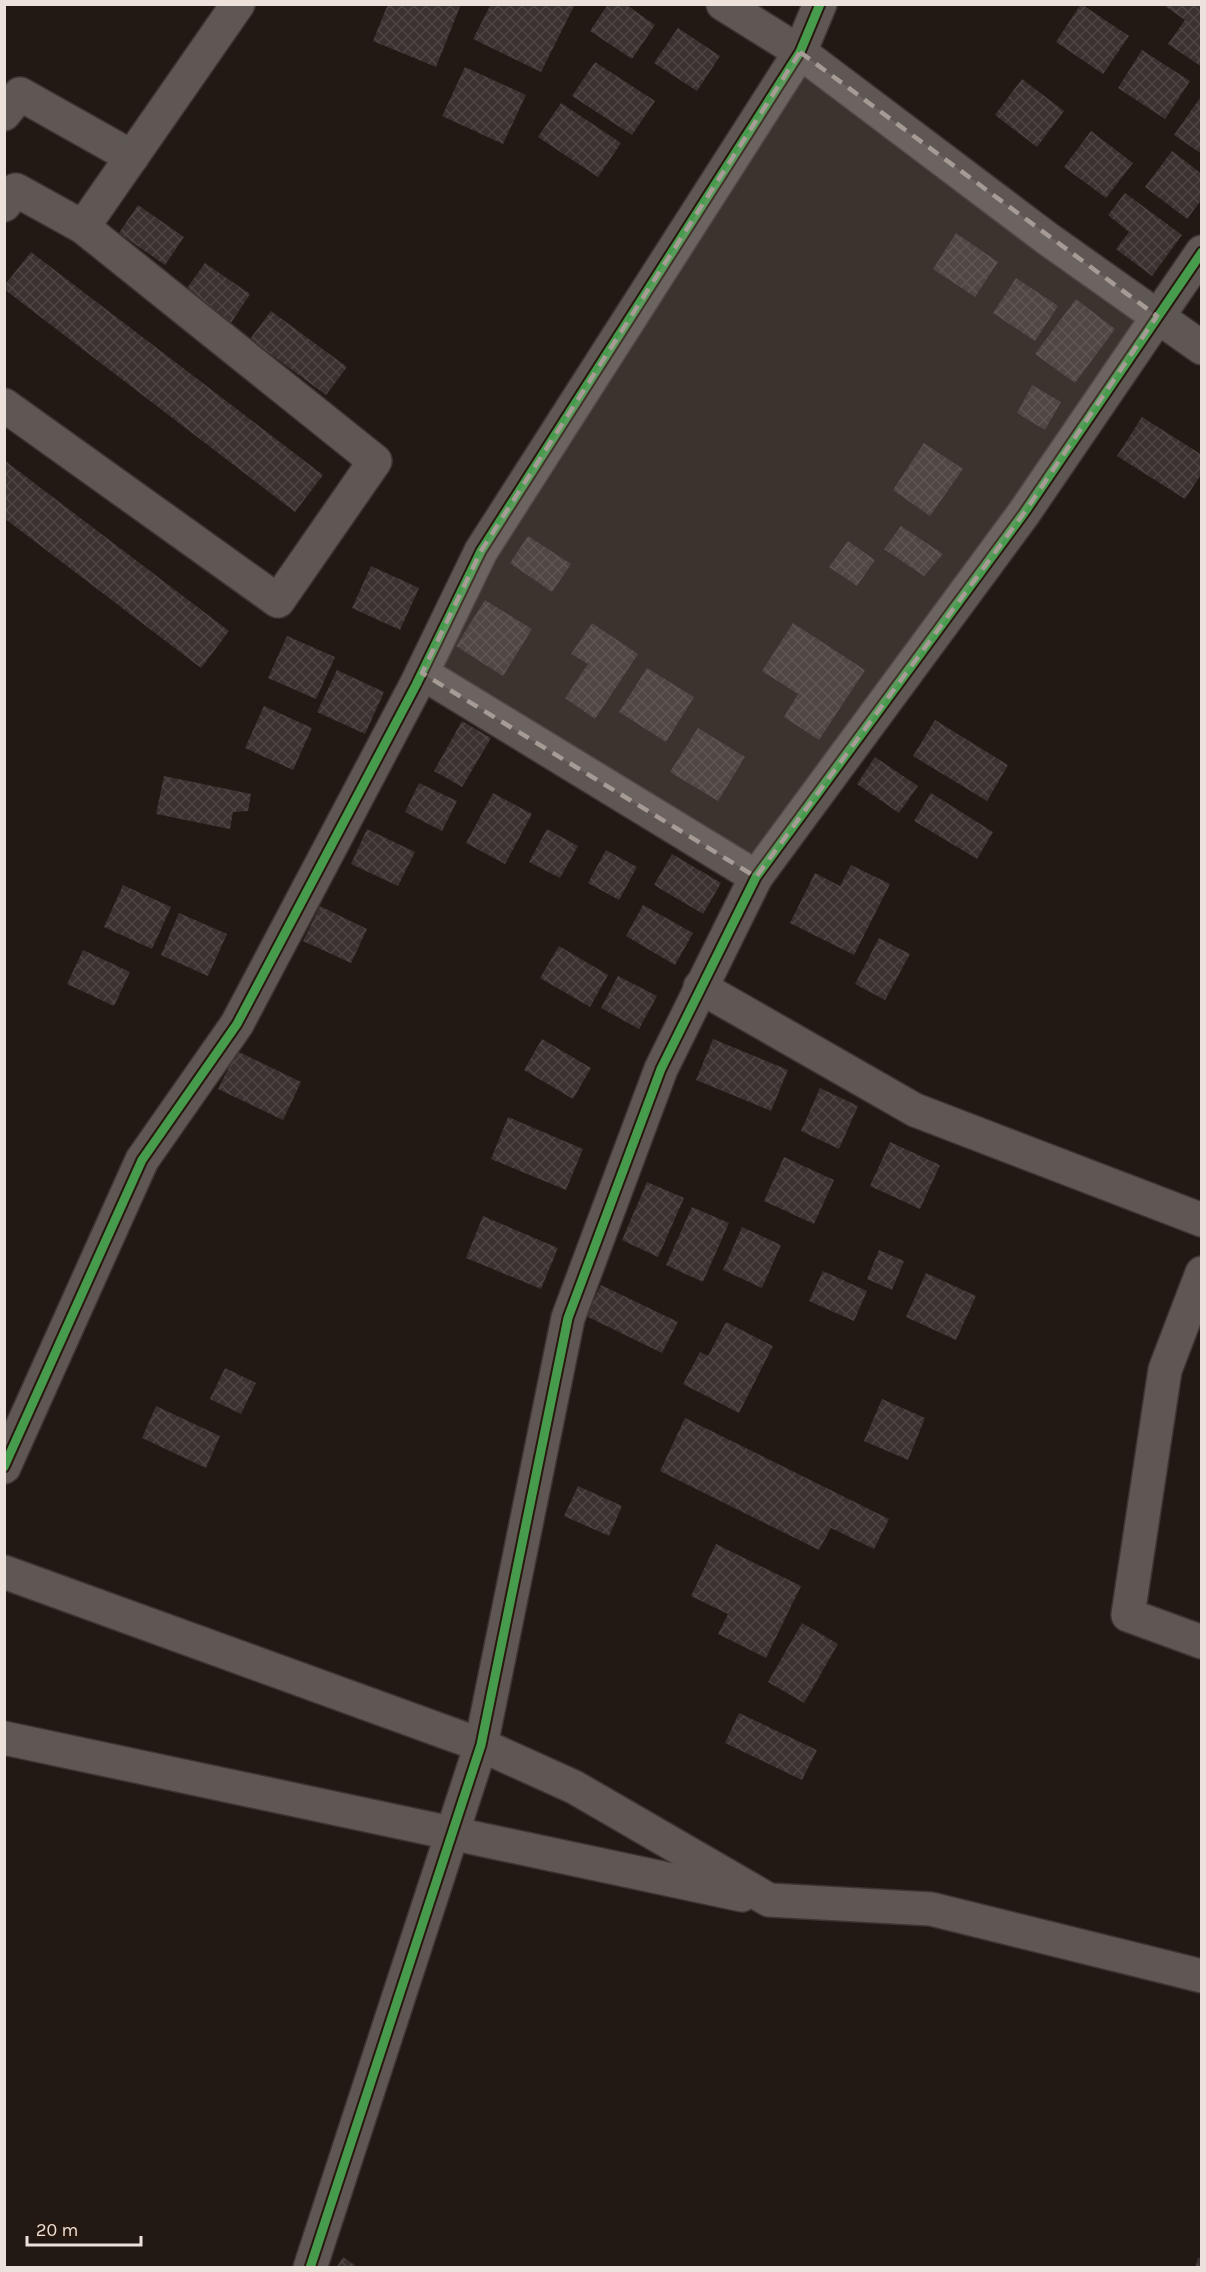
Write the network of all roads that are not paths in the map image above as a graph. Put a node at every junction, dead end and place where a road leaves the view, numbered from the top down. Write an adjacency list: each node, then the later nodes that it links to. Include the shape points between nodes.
1 (238, 4): 6 (street)
2 (723, 4): 4 (street)
3 (820, 4): 4 (street)
4 (800, 52): 10 (street); 13 (street, via 481,551)
5 (4, 114): 6 (street, via 20,94)
6 (132, 157): 8 (street)
7 (4, 205): 8 (street, via 16,190)
8 (83, 227): 12 (street, via 375,461 278,601)
9 (1202, 252): 10 (street)
10 (1157, 316): 11 (street); 14 (street, via 1024,513)
11 (1202, 348)
12 (4, 405)
13 (422, 673): 14 (street); 18 (street, via 237,1024 142,1160)
14 (756, 877): 15 (street)
15 (700, 987): 16 (street, via 915,1110); 22 (street, via 661,1069 568,1318)
16 (1202, 1221)
17 (1202, 1273): 20 (street, via 1165,1370 1128,1615)
18 (4, 1467)
19 (4, 1572): 22 (street)
20 (1202, 1642)
21 (4, 1738): 23 (street)
22 (480, 1745): 23 (street); 24 (street, via 574,1787)
23 (452, 1833): 24 (street); 26 (street)
24 (769, 1900): 25 (street, via 931,1909)
25 (1202, 1976)
26 (310, 2268)

